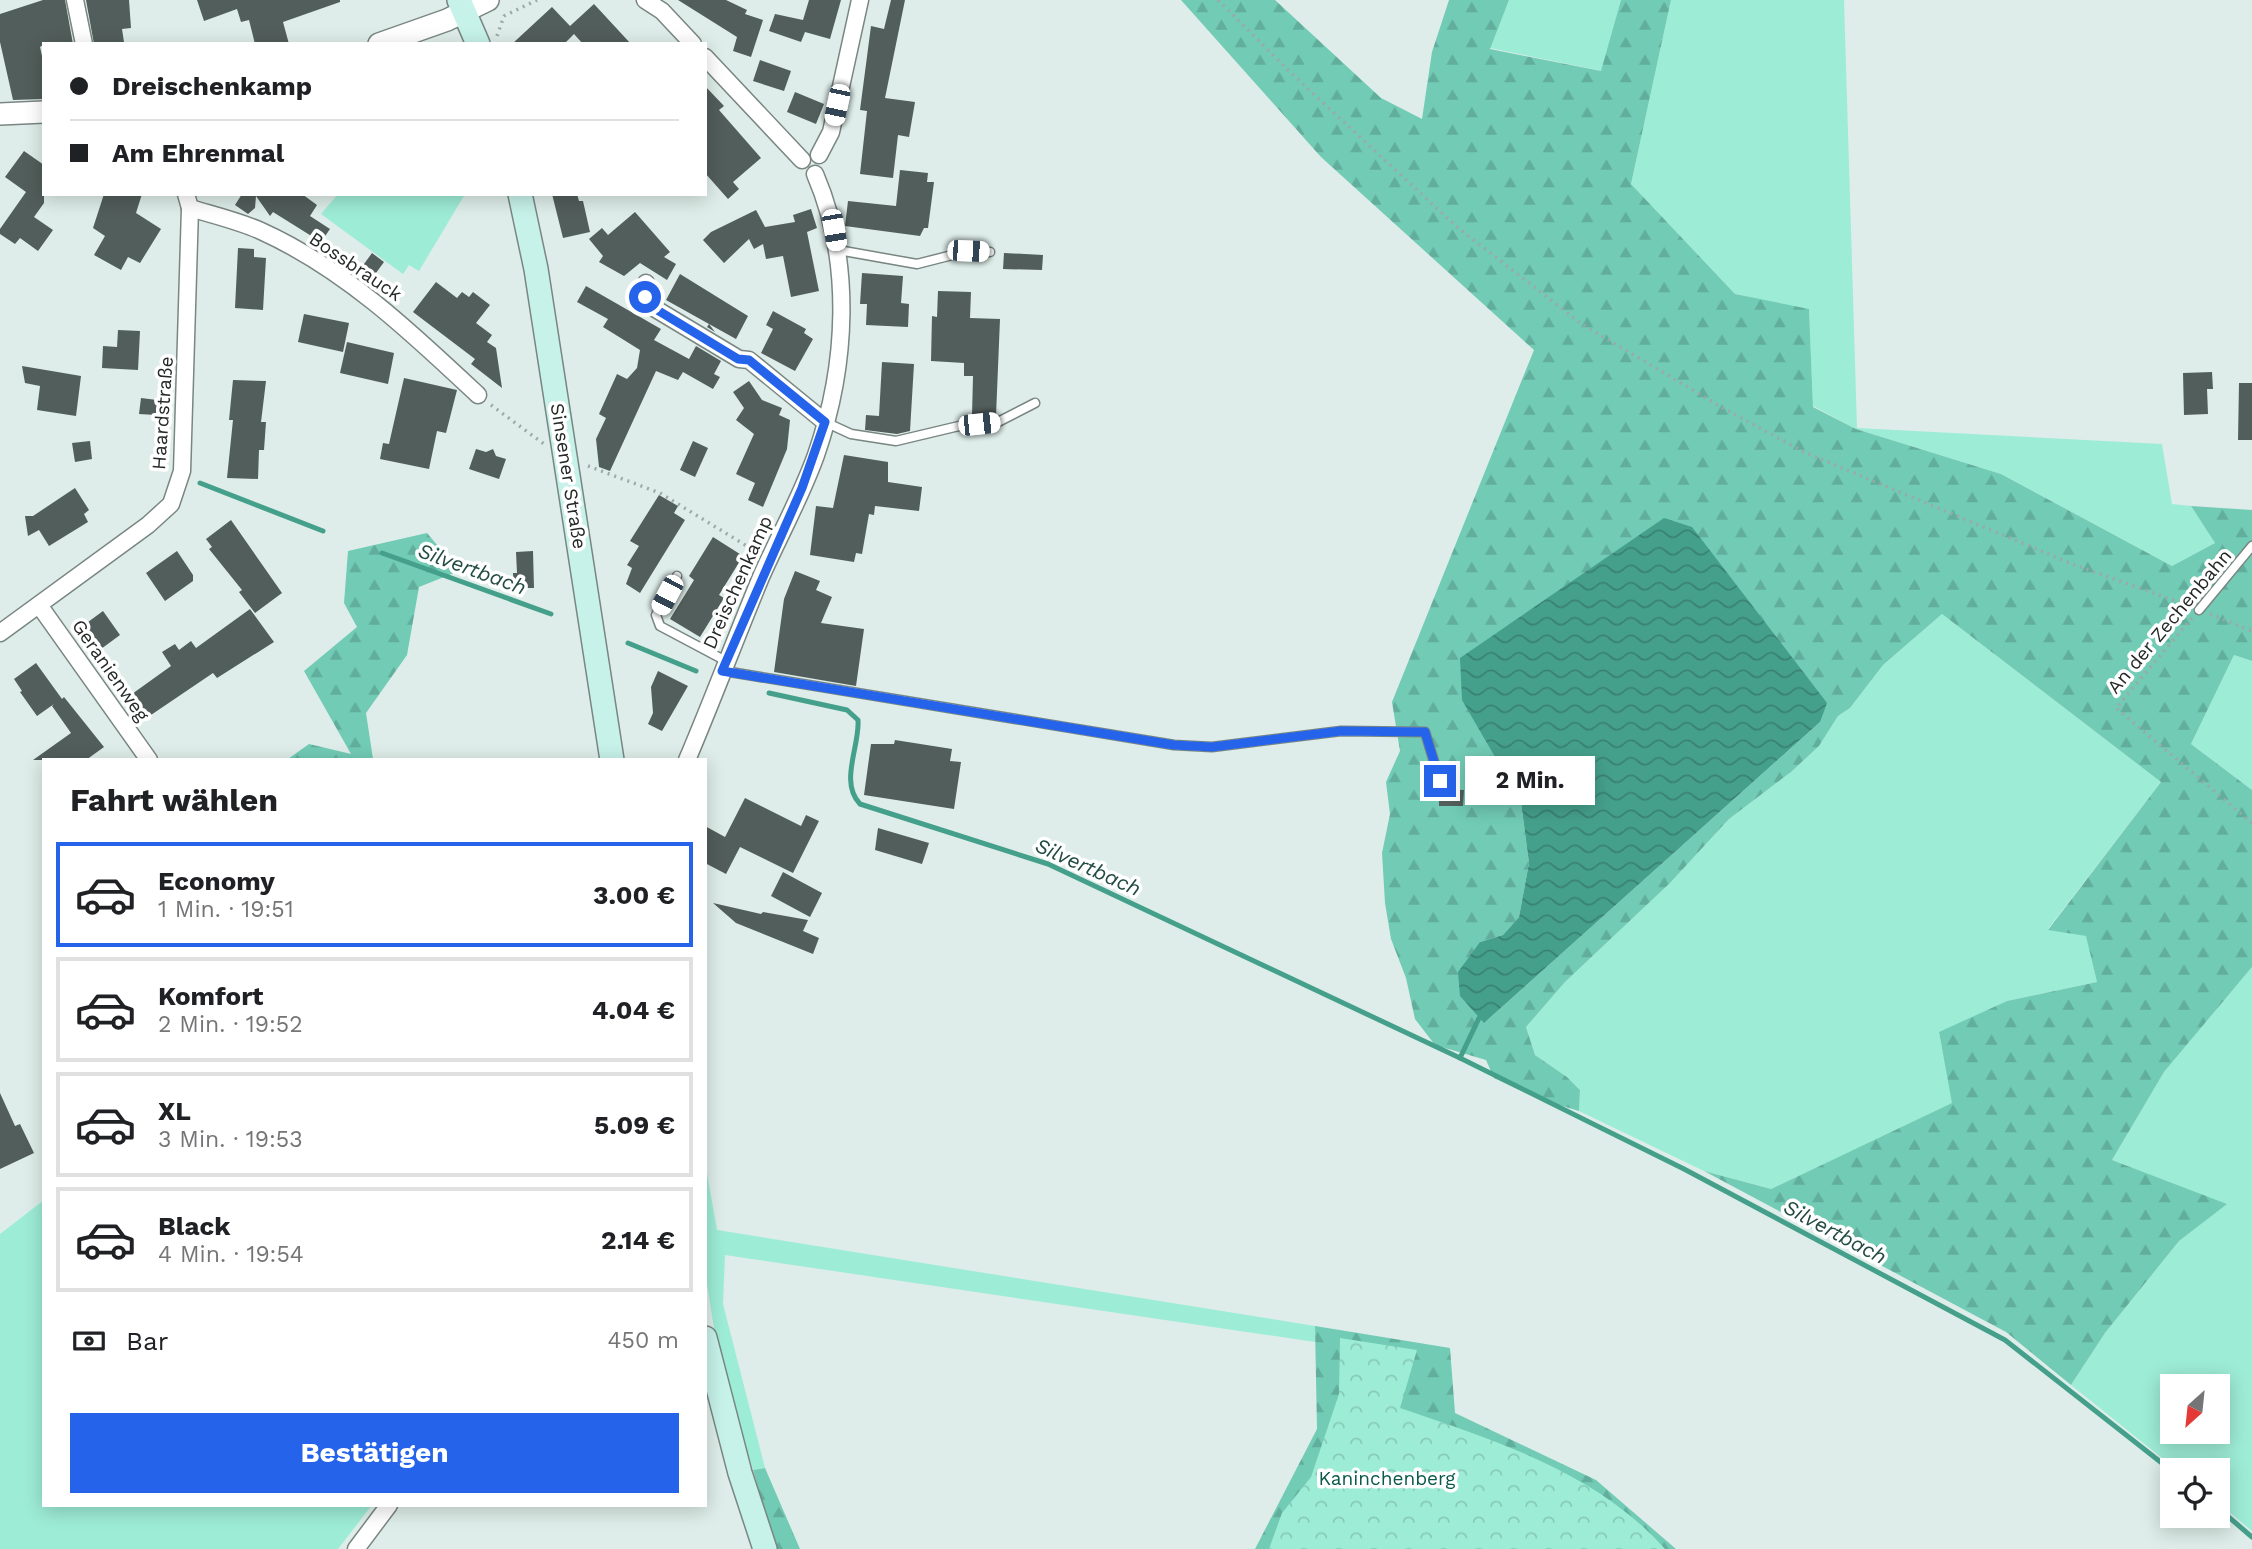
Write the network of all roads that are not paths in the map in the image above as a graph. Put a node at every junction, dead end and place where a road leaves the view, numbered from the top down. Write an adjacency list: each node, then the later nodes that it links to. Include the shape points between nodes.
1 (75, 0): 6 (street)
2 (488, 0): 5 (street)
3 (645, 0): 9 (street)
4 (860, 0): 13 (street, via 831,132)
5 (462, 5): 7 (street, via 446,20); 8 (main road)
6 (84, 42)
7 (385, 42)
8 (477, 42)
9 (691, 42)
10 (707, 59): 14 (street, Dreischenkamp)
11 (42, 112): 12 (street)
12 (0, 114)
13 (819, 155): 14 (street, via 810,153); 15 (street, via 823,163)
14 (802, 160): 15 (street, Dreischenkamp, via 803,169)
15 (815, 174): 18 (street, Dreischenkamp, via 831,210)
16 (520, 196): 31 (main road, Sinsener Straße, via 536,269)
17 (188, 201): 21 (street, Bossbrauck, via 260,230 323,266 387,310); 26 (street, Haardstraße, via 182,471 171,504)
18 (838, 250): 19 (lane, via 917,264 968,251); 23 (street, Dreischenkamp, via 838,363)
19 (990, 252)
20 (646, 284): 23 (street, via 649,305 738,359 749,360)
21 (478, 395)
22 (1035, 403): 23 (lane, via 998,422 896,440 851,434)
23 (825, 422): 29 (street, Dreischenkamp, via 811,467)
24 (2252, 546): 27 (lane, An der Zechenbahn)
25 (677, 576): 29 (lane, via 656,615 660,625)
26 (39, 605): 28 (street, Haardstraße); 30 (street, Geranienweg)
27 (2199, 610)
28 (0, 633)
29 (724, 666): 32 (street, Dreischenkamp); 33 (lane, via 1174,745 1212,747 1341,731 1425,732)
30 (148, 758)
31 (612, 758)
32 (688, 758)
33 (1440, 781)
34 (707, 1346): 37 (main road)
35 (388, 1507): 36 (street)
36 (356, 1549)
37 (765, 1549)

